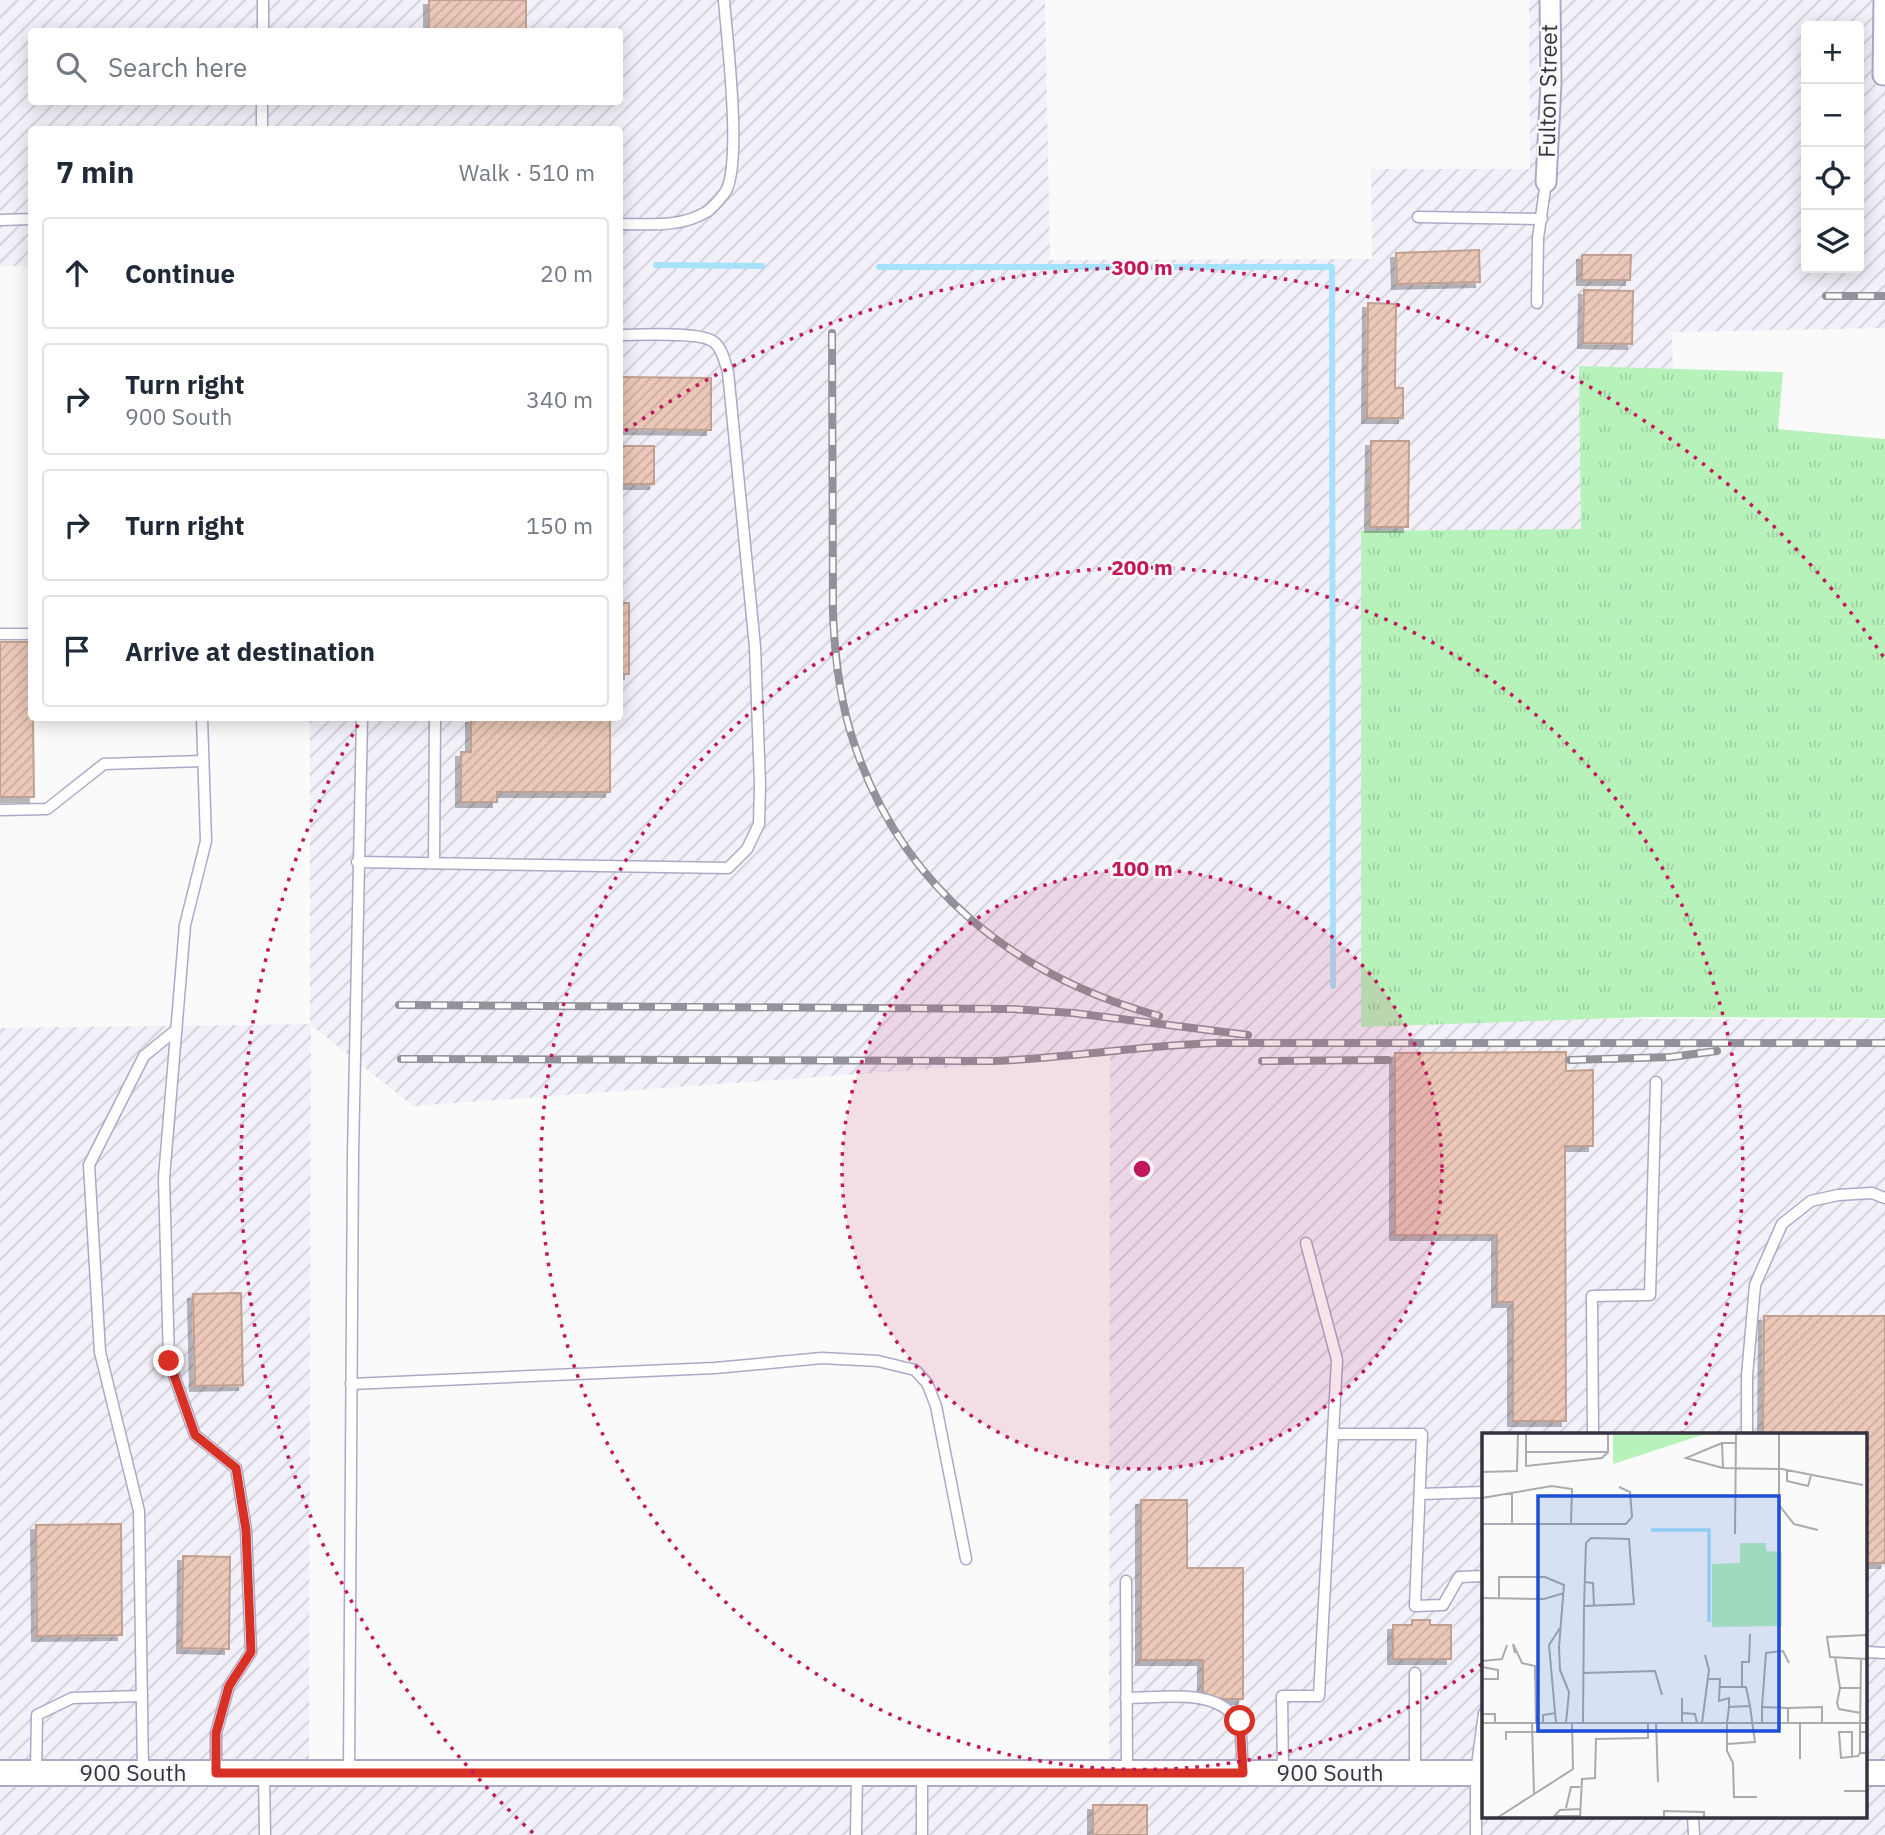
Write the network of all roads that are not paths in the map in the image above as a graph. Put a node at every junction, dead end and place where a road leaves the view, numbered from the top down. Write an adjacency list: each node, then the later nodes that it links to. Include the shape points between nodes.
1 (263, 0): 5 (lane)
2 (724, 0): 14 (lane, via 732,165 726,191 710,210 690,220)
3 (1550, 0): 9 (street, Fulton Street)
4 (1884, 0): 6 (street)
5 (263, 28)
6 (1884, 77)
7 (262, 105): 8 (lane)
8 (262, 126)
9 (1546, 182): 13 (lane)
10 (1418, 217): 13 (lane)
11 (0, 219): 12 (lane)
12 (28, 219)
13 (1542, 219): 15 (lane)
14 (623, 224)
15 (1537, 303)
16 (623, 335): 25 (lane, via 695,335 714,341 728,372 755,648 759,824 747,849 728,868)
17 (28, 634): 18 (lane)
18 (0, 635)
19 (201, 721): 22 (lane)
20 (362, 721): 24 (lane)
21 (435, 721): 25 (lane)
22 (203, 761): 23 (lane, via 104,764 47,809); 26 (lane, via 206,841 185,925)
23 (0, 810)
24 (358, 862): 25 (lane); 30 (lane)
25 (434, 863)
26 (176, 1030): 40 (lane, via 144,1056 89,1165 100,1352 139,1511); 46 (lane, via 164,1178 169,1361 195,1435 236,1468 246,1530 251,1652 229,1686 216,1733)
27 (1657, 1082): 31 (lane, via 1650,1295 1591,1296)
28 (1885, 1198): 32 (lane, via 1872,1193 1811,1201 1782,1224 1755,1285)
29 (1306, 1243): 33 (lane, via 1337,1360)
30 (351, 1384): 36 (lane, via 715,1368 822,1358 878,1361 915,1370 927,1383 936,1406); 48 (lane)
31 (1593, 1433)
32 (1747, 1433)
33 (1333, 1434): 35 (lane, via 1422,1434); 53 (lane, via 1319,1696 1282,1696)
34 (1482, 1492): 35 (lane)
35 (1420, 1494): 37 (lane, via 1415,1606 1443,1605 1459,1577)
36 (966, 1559)
37 (1482, 1576)
38 (1126, 1581): 41 (lane)
39 (1415, 1673): 54 (lane)
40 (142, 1696): 44 (lane, via 72,1698 37,1715); 45 (lane)
41 (1126, 1698): 51 (lane); 52 (lane, via 1187,1698 1223,1706 1240,1721)
42 (1482, 1743): 55 (lane)
43 (0, 1773): 44 (street, 900 South)
44 (36, 1773): 45 (street, 900 South)
45 (143, 1773): 46 (street, 900 South)
46 (216, 1773): 47 (street, 900 South)
47 (264, 1773): 48 (street, 900 South); 56 (lane)
48 (349, 1773): 49 (street, 900 South)
49 (857, 1773): 50 (street, 900 South); 57 (lane)
50 (922, 1773): 51 (street, 900 South); 58 (lane)
51 (1127, 1773): 52 (street, 900 South)
52 (1243, 1773): 53 (street, 900 South)
53 (1283, 1773): 54 (street, 900 South)
54 (1415, 1773): 55 (street, 900 South)
55 (1480, 1773): 59 (lane)
56 (265, 1835)
57 (856, 1835)
58 (922, 1835)
59 (1476, 1835)

